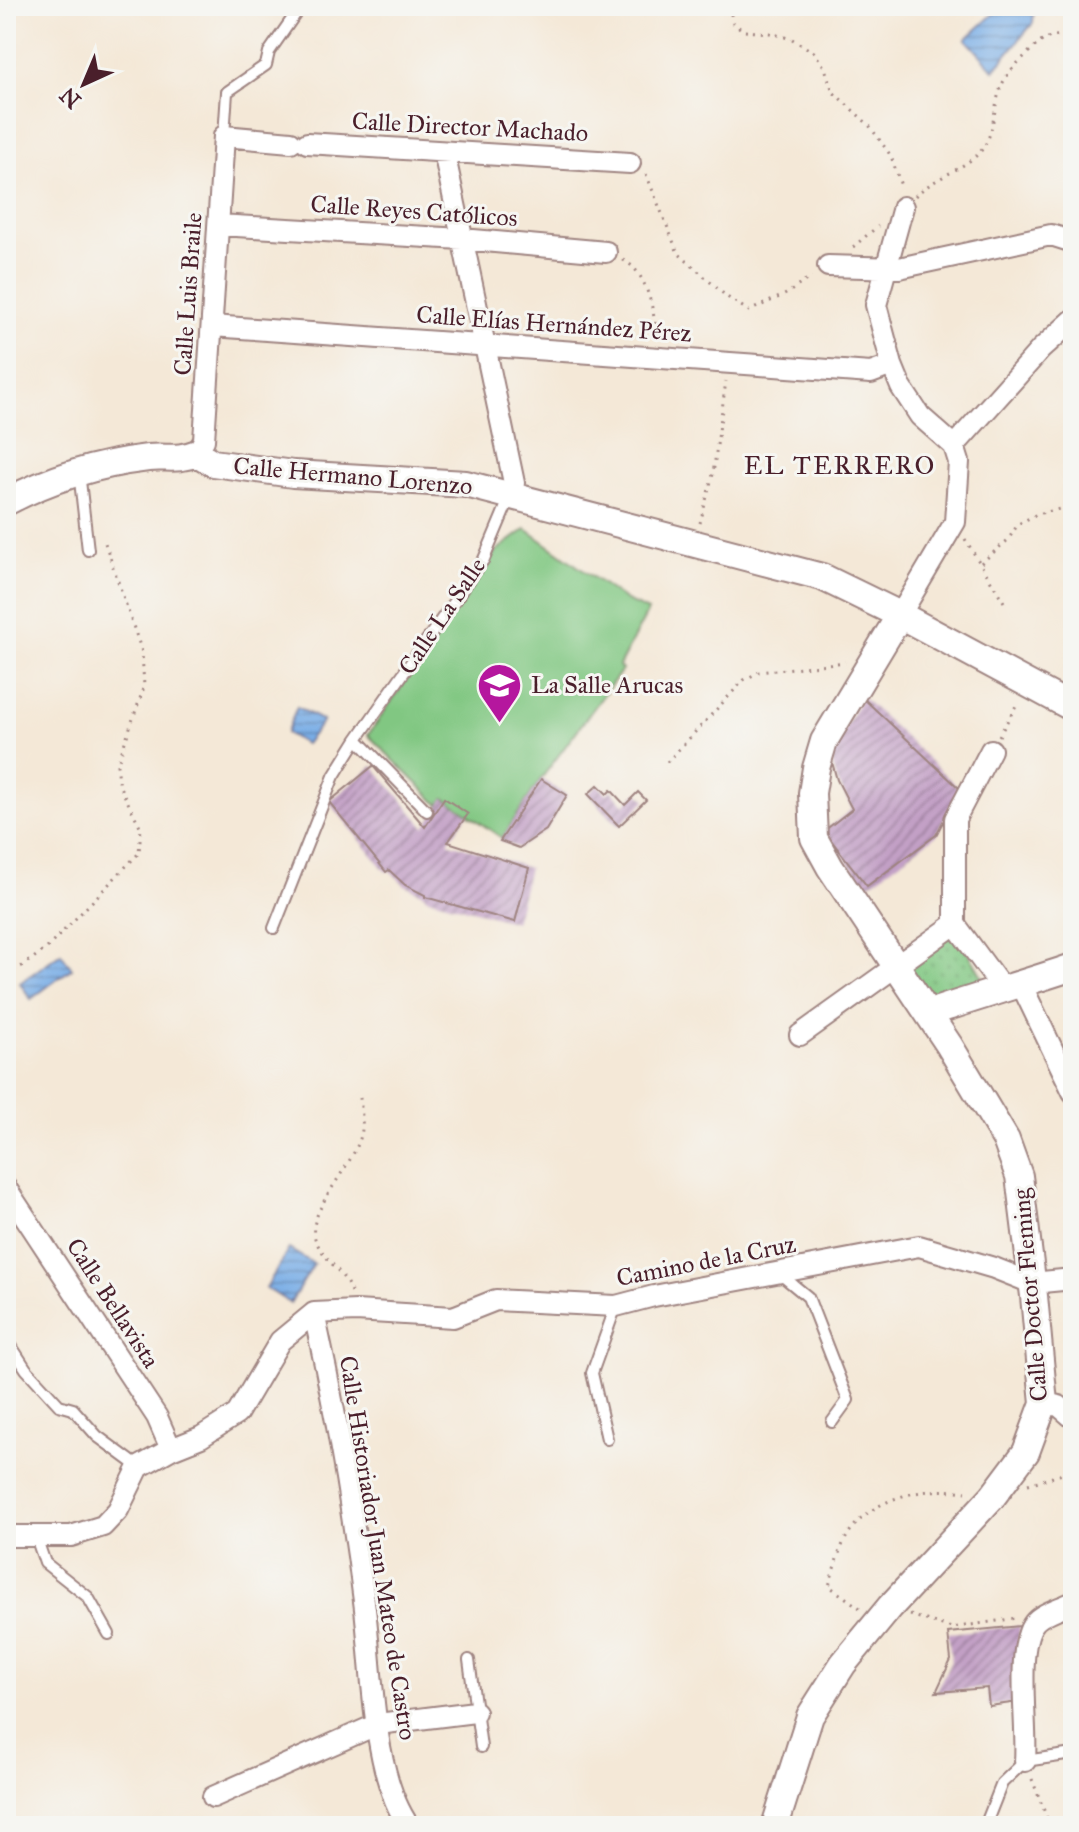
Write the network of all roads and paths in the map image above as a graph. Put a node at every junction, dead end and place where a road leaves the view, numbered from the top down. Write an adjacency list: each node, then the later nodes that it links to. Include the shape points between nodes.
1 (301, 6): 4 (lane, via 269,52 266,65 227,92)
2 (729, 6): 7 (path, via 733,23 744,31 792,39 814,52 833,92 869,125 891,156 902,184)
3 (1073, 37): 7 (path, via 1044,38 1012,68 1002,85 987,143 978,155 927,185)
4 (224, 136): 5 (street, Calle Director Machado); 8 (street, Calle Luis Braile)
5 (444, 152): 6 (street, Calle Director Machado); 9 (street)
6 (630, 163): 12 (path, via 647,174 678,253 749,311)
7 (903, 207): 12 (path); 13 (street)
8 (219, 225): 9 (street, Calle Reyes Católicos); 15 (street, Calle Luis Braile)
9 (462, 239): 11 (street, Calle Reyes Católicos); 16 (street)
10 (1073, 242): 13 (street, via 1051,235)
11 (606, 252): 17 (path, via 633,265 654,306)
12 (828, 266): 13 (street)
13 (886, 268): 19 (street, via 876,305)
14 (1073, 320): 20 (street)
15 (212, 326): 16 (street, Calle Elías Hernández Pérez); 21 (street, Calle Luis Braile, via 204,440)
16 (484, 345): 17 (street, Calle Elías Hernández Pérez); 23 (street, via 514,483)
17 (659, 357): 18 (street, Calle Elías Hernández Pérez)
18 (729, 362): 19 (street, Calle Elías Hernández Pérez, via 871,373); 28 (path, via 713,474)
19 (892, 365): 20 (street, via 920,416)
20 (954, 446): 27 (street, via 959,462)
21 (197, 453): 22 (street); 23 (street, Calle Hermano Lorenzo, via 231,466 466,484)
22 (78, 470): 24 (street); 26 (lane)
23 (511, 495): 28 (street); 36 (lane, Calle La Salle, via 484,559)
24 (9, 497)
25 (1073, 506): 30 (path, via 1018,524)
26 (84, 521): 29 (lane); 44 (path, via 105,543 142,652 144,687 117,765 120,787 141,828 139,853 46,949)
27 (955, 522): 30 (path); 32 (street)
28 (695, 544): 32 (street, via 822,577)
29 (88, 550)
30 (981, 563): 31 (path)
31 (1004, 602)
32 (900, 615): 33 (street, Calle Doctor Fleming); 34 (street)
33 (873, 659): 38 (path, via 759,672 744,680); 42 (street, Calle Doctor Fleming, via 824,741 812,793 814,838)
34 (1029, 683): 35 (street); 37 (path)
35 (1073, 708)
36 (357, 739): 39 (lane); 41 (lane, Calle La Salle, via 334,776)
37 (991, 750): 40 (street, via 955,819)
38 (667, 762)
39 (427, 811)
40 (955, 924): 42 (street); 45 (street)
41 (274, 928)
42 (896, 965): 46 (street, Calle Doctor Fleming); 47 (street)
43 (1073, 967): 45 (street)
44 (6, 972)
45 (1011, 986): 46 (street); 48 (street)
46 (929, 1013): 53 (street, Calle Doctor Fleming, via 1006,1140 1019,1176)
47 (800, 1035)
48 (1073, 1092)
49 (360, 1098): 55 (path, via 362,1133 314,1224 315,1238 349,1287)
50 (6, 1188): 62 (street, Calle Bellavista, via 157,1417)
51 (779, 1273): 53 (street, Camino de la Cruz, via 919,1246); 54 (street, Camino de la Cruz); 60 (lane, via 808,1297 848,1400)
52 (1073, 1279): 53 (street)
53 (1032, 1283): 58 (street, Calle Doctor Fleming)
54 (616, 1306): 55 (street, Camino de la Cruz, via 496,1300 453,1317); 61 (lane, via 592,1373)
55 (356, 1311): 56 (street, Camino de la Cruz)
56 (314, 1313): 62 (street, via 280,1341 237,1414); 74 (street, Calle Historiador Juan Mateo de Castro, via 364,1600)
57 (6, 1338): 63 (lane, via 59,1405 73,1409 97,1436)
58 (1044, 1403): 59 (street, via 1059,1406); 65 (street, Calle Doctor Fleming, via 1026,1452)
59 (1073, 1418)
60 (832, 1422)
61 (607, 1439)
62 (171, 1449): 63 (street)
63 (139, 1467): 66 (street, via 118,1510 103,1526 71,1536)
64 (1073, 1471): 65 (path)
65 (997, 1490): 69 (street, Calle Doctor Fleming); 69 (path, via 915,1492 891,1500 855,1524 838,1554 829,1586)
66 (35, 1535): 67 (street); 71 (lane, via 45,1563 88,1597)
67 (6, 1536)
68 (1073, 1602): 70 (street)
69 (884, 1614): 70 (path, via 952,1628 1021,1617); 80 (street, Calle Doctor Fleming, via 810,1716)
70 (1035, 1620): 77 (street, via 1023,1664)
71 (109, 1634)
72 (469, 1660): 73 (lane)
73 (475, 1712): 74 (street); 75 (lane)
74 (378, 1724): 78 (street); 79 (street, Calle Historiador Juan Mateo de Castro, via 389,1790)
75 (481, 1747)
76 (1073, 1754): 77 (lane)
77 (1025, 1761): 81 (lane, via 1002,1783); 82 (path)
78 (213, 1797)
79 (409, 1826)
80 (775, 1826)
81 (985, 1826)
82 (1050, 1826)

